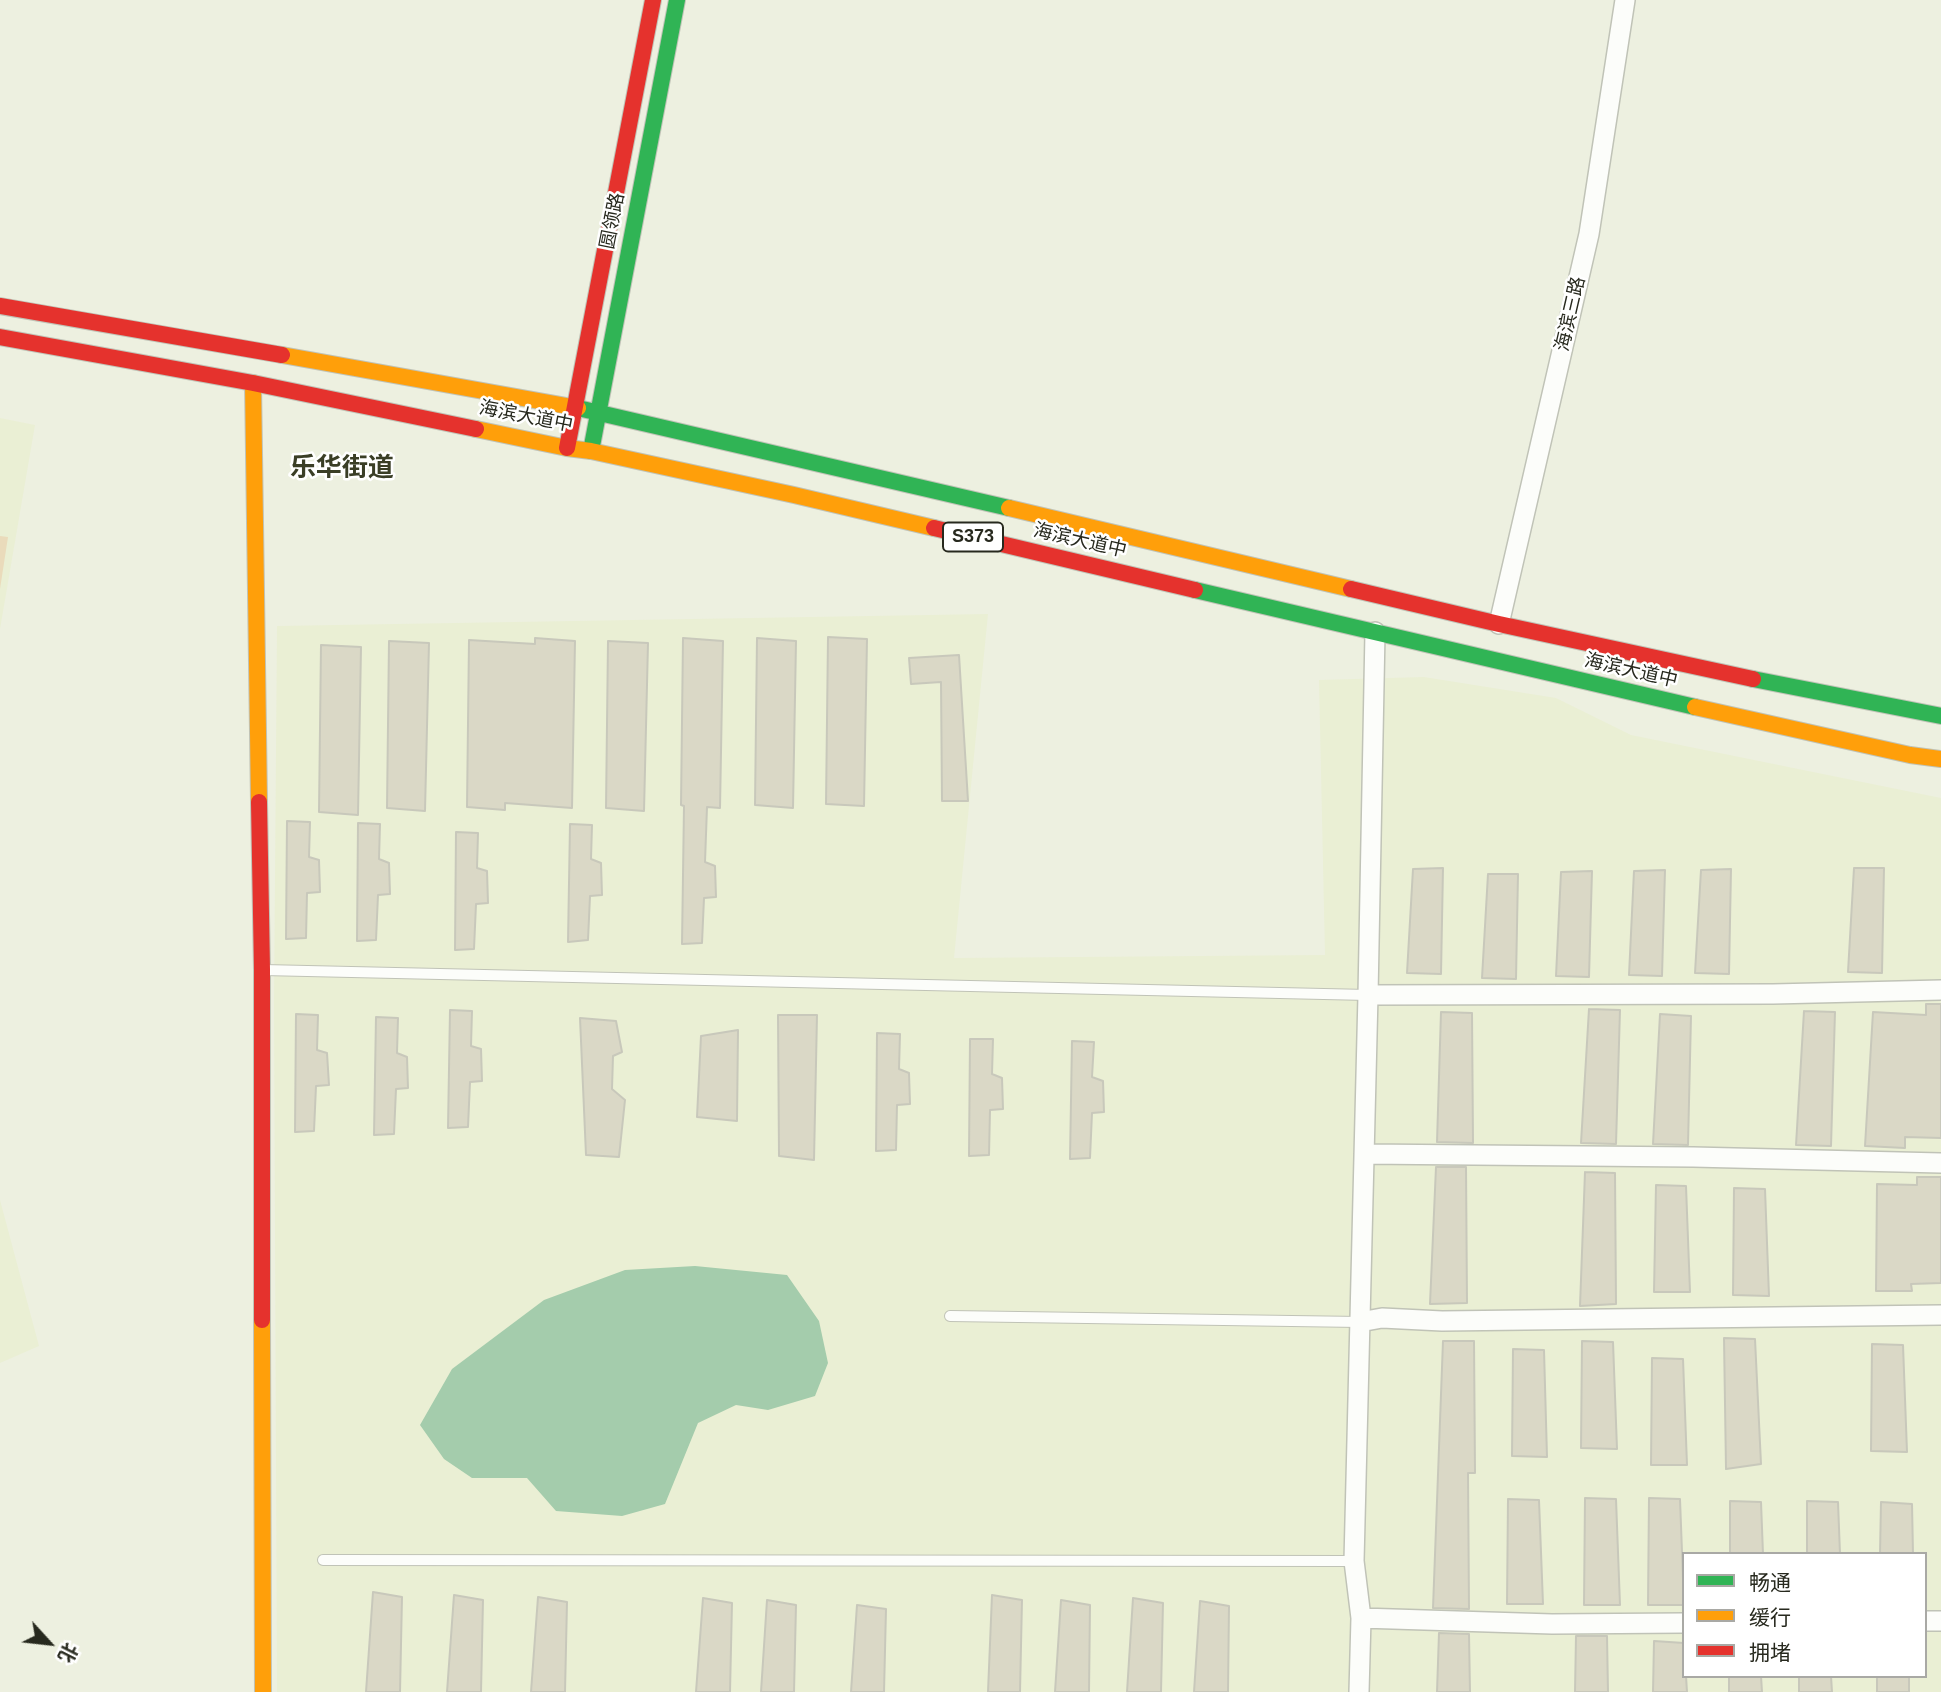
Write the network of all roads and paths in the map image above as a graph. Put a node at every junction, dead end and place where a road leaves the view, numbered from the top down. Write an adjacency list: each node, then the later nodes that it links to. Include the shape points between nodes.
1 (653, 0): 7 (main road, 圆领路)
2 (677, 0): 8 (main road, 圆领路)
3 (1625, 0): 11 (street, 海滨三路, via 1589,234)
4 (0, 306): 7 (main road, 海滨大道中 / S373)
5 (0, 337): 6 (main road, 海滨大道中 / S373)
6 (253, 383): 9 (main road, 海滨大道中 / S373); 15 (main road)
7 (575, 407): 8 (main road, 海滨大道中 / S373); 9 (main road, 圆领路)
8 (598, 411): 10 (main road, 圆领路); 11 (main road, 海滨大道中 / S373)
9 (568, 448): 10 (main road, 海滨大道中 / S373)
10 (591, 451): 12 (main road, 海滨大道中 / S373)
11 (1499, 624): 13 (main road, 海滨大道中 / S373)
12 (1376, 632): 14 (main road, 海滨大道中 / S373, via 1591,684); 17 (street)
13 (1941, 716)
14 (1941, 759)
15 (262, 970): 17 (lane); 27 (main road)
16 (1941, 990): 17 (street)
17 (1368, 995): 18 (street)
18 (1364, 1154): 19 (street); 22 (street)
19 (1941, 1163)
20 (950, 1315): 22 (lane)
21 (1941, 1315): 22 (street, via 1381,1318)
22 (1360, 1322): 24 (street)
23 (323, 1560): 24 (lane)
24 (1354, 1561): 25 (street)
25 (1361, 1618): 26 (street); 28 (street)
26 (1682, 1623)
27 (263, 1692)
28 (1359, 1692)

